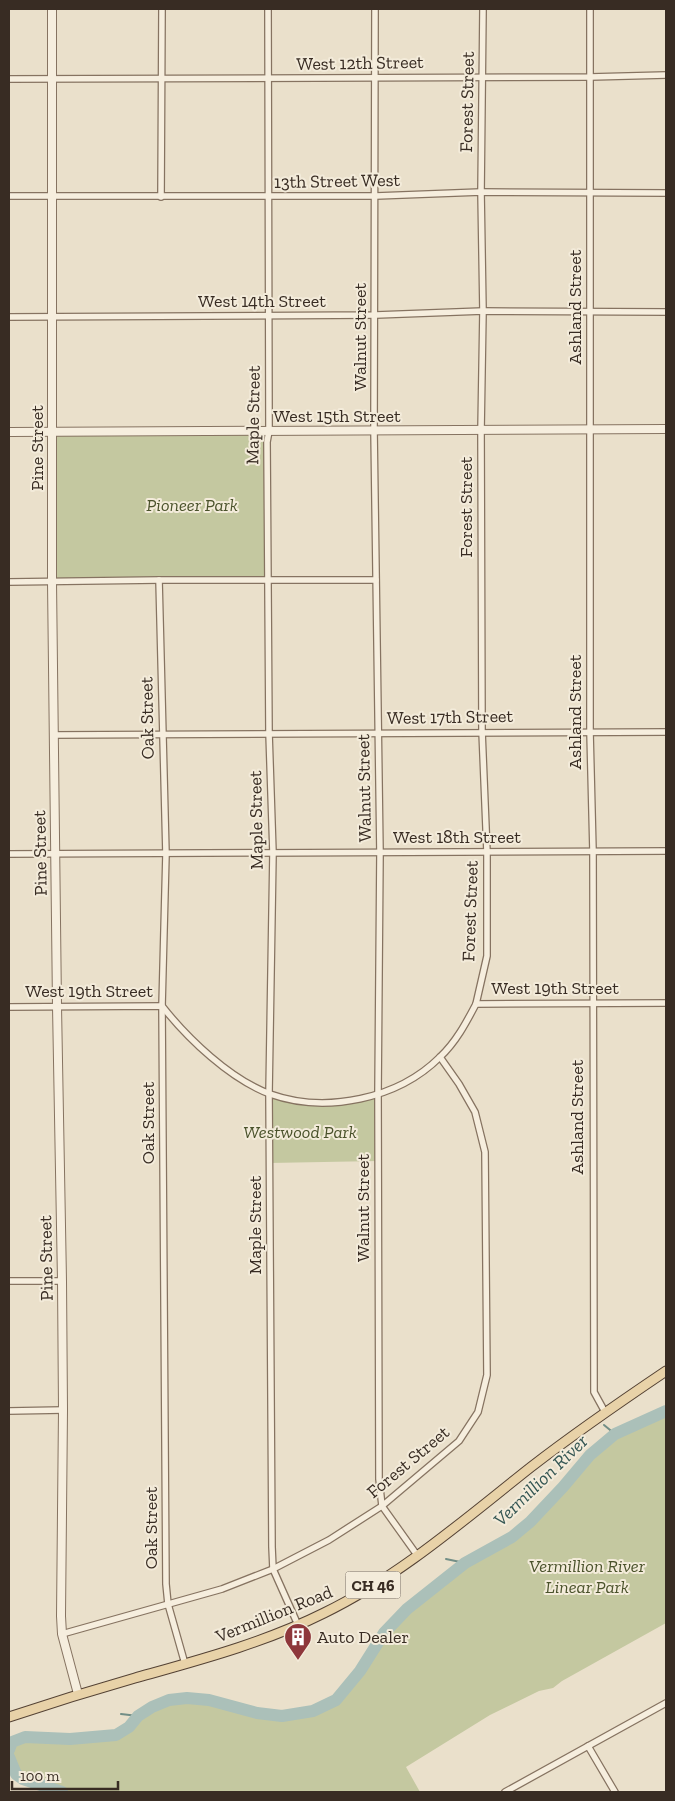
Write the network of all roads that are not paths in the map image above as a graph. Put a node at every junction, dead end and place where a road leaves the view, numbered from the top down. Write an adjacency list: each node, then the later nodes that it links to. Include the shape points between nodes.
1 (52, 9): 10 (street, Pine Street)
2 (162, 9): 13 (street)
3 (268, 9): 11 (street, Maple Street)
4 (375, 9): 12 (street, Walnut Street)
5 (483, 9): 8 (street, Forest Street)
6 (590, 9): 9 (street, Ashland Street)
7 (666, 74): 9 (street, West 12th Street)
8 (482, 76): 9 (street, West 12th Street); 12 (street, West 12th Street); 15 (street, Forest Street)
9 (590, 76): 16 (street, Ashland Street)
10 (53, 78): 13 (street, West 12th Street); 14 (street, West 12th Street); 19 (street, Pine Street)
11 (268, 78): 12 (street, West 12th Street); 13 (street, West 12th Street); 22 (street, Maple Street)
12 (376, 78): 21 (street, Walnut Street)
13 (162, 79): 20 (street)
14 (9, 80)
15 (481, 192): 16 (street, 13th Street West); 21 (street, 13th Street West); 23 (street, Forest Street)
16 (590, 192): 17 (street, 13th Street West); 24 (street, Ashland Street)
17 (666, 193)
18 (9, 196): 19 (street, 13th Street West)
19 (53, 196): 20 (street, 13th Street West); 29 (street, Pine Street)
20 (161, 196): 22 (street, 13th Street West)
21 (376, 196): 22 (street, 13th Street West); 26 (street, Walnut Street)
22 (268, 197): 27 (street, Maple Street)
23 (483, 311): 24 (street, West 14th Street); 26 (street, West 14th Street); 32 (street, Forest Street)
24 (589, 312): 25 (street, West 14th Street); 33 (street, Ashland Street)
25 (666, 312)
26 (376, 315): 27 (street, West 14th Street); 31 (street, Walnut Street)
27 (268, 316): 29 (street, West 14th Street); 34 (street, Maple Street)
28 (9, 317): 29 (street, West 14th Street)
29 (51, 317): 36 (street, Pine Street)
30 (666, 429): 33 (street, West 15th Street)
31 (374, 430): 32 (street, West 15th Street); 34 (street, West 15th Street); 39 (street, Walnut Street)
32 (481, 430): 33 (street, West 15th Street); 42 (street, Forest Street)
33 (590, 430): 43 (street, Ashland Street)
34 (269, 431): 36 (street, West 15th Street); 38 (street, Maple Street)
35 (9, 432): 36 (street, West 15th Street)
36 (52, 432): 41 (street, Pine Street)
37 (159, 580): 38 (street); 41 (street); 45 (street, Oak Street)
38 (267, 580): 39 (street); 46 (street, Maple Street)
39 (376, 580): 47 (street, Walnut Street)
40 (9, 582): 41 (street)
41 (52, 582): 48 (street, Pine Street)
42 (482, 732): 43 (street, West 17th Street); 47 (street, West 17th Street); 52 (street, Forest Street)
43 (590, 732): 44 (street, West 17th Street); 49 (street, Ashland Street)
44 (666, 732)
45 (162, 733): 46 (street, West 17th Street); 48 (street, West 17th Street); 56 (street, Oak Street)
46 (269, 733): 47 (street, West 17th Street); 53 (street, Maple Street)
47 (378, 733): 51 (street, Walnut Street)
48 (53, 735): 55 (street, Pine Street)
49 (592, 851): 50 (street, West 18th Street); 52 (street, West 18th Street); 57 (street, Ashland Street)
50 (666, 851)
51 (380, 852): 52 (street, West 18th Street); 53 (street, West 18th Street); 65 (street, Walnut Street)
52 (487, 852): 59 (street, Forest Street, via 487,956)
53 (273, 853): 56 (street, West 18th Street); 64 (street, Maple Street)
54 (9, 854): 55 (street, West 18th Street)
55 (55, 854): 56 (street, West 18th Street); 60 (street, Pine Street)
56 (166, 854): 61 (street, Oak Street)
57 (592, 1003): 58 (street, West 19th Street); 59 (street, West 19th Street); 71 (street, Ashland Street, via 594,1392)
58 (666, 1003)
59 (476, 1004): 63 (street, West 19th Street, via 461,1032)
60 (57, 1006): 61 (street, West 19th Street); 62 (street, West 19th Street); 67 (street, Pine Street)
61 (162, 1006): 64 (street, West 19th Street, via 176,1024 229,1071); 75 (street, Oak Street)
62 (9, 1007)
63 (440, 1057): 65 (street, West 19th Street, via 411,1079); 72 (street, Forest Street, via 475,1112 485,1152 487,1375 478,1412 459,1441)
64 (269, 1093): 65 (street, West 19th Street, via 323,1103); 74 (street, Maple Street)
65 (378, 1094): 72 (street, Walnut Street, via 379,1479)
66 (9, 1281): 67 (street)
67 (62, 1281): 69 (street, Pine Street)
68 (666, 1371): 71 (main road, Vermillion Road / CH 46)
69 (63, 1410): 70 (street); 77 (street, Pine Street)
70 (9, 1411)
71 (606, 1412): 73 (main road, Vermillion Road / CH 46)
72 (382, 1506): 73 (street, Walnut Street); 74 (street, Forest Street, via 329,1540)
73 (416, 1555): 76 (main road, Vermillion Road / CH 46, via 358,1594)
74 (273, 1569): 75 (street, Forest Street); 76 (street, Maple Street)
75 (168, 1604): 77 (street, Forest Street); 78 (street, Oak Street)
76 (298, 1626): 78 (main road, Vermillion Road / CH 46)
77 (62, 1634): 79 (street, Pine Street)
78 (184, 1664): 79 (main road, Vermillion Road / CH 46)
79 (78, 1694): 81 (main road, Vermillion Road / CH 46)
80 (666, 1703): 82 (street)
81 (9, 1717)
82 (588, 1746): 83 (street); 84 (street)
83 (505, 1792)
84 (615, 1792)

